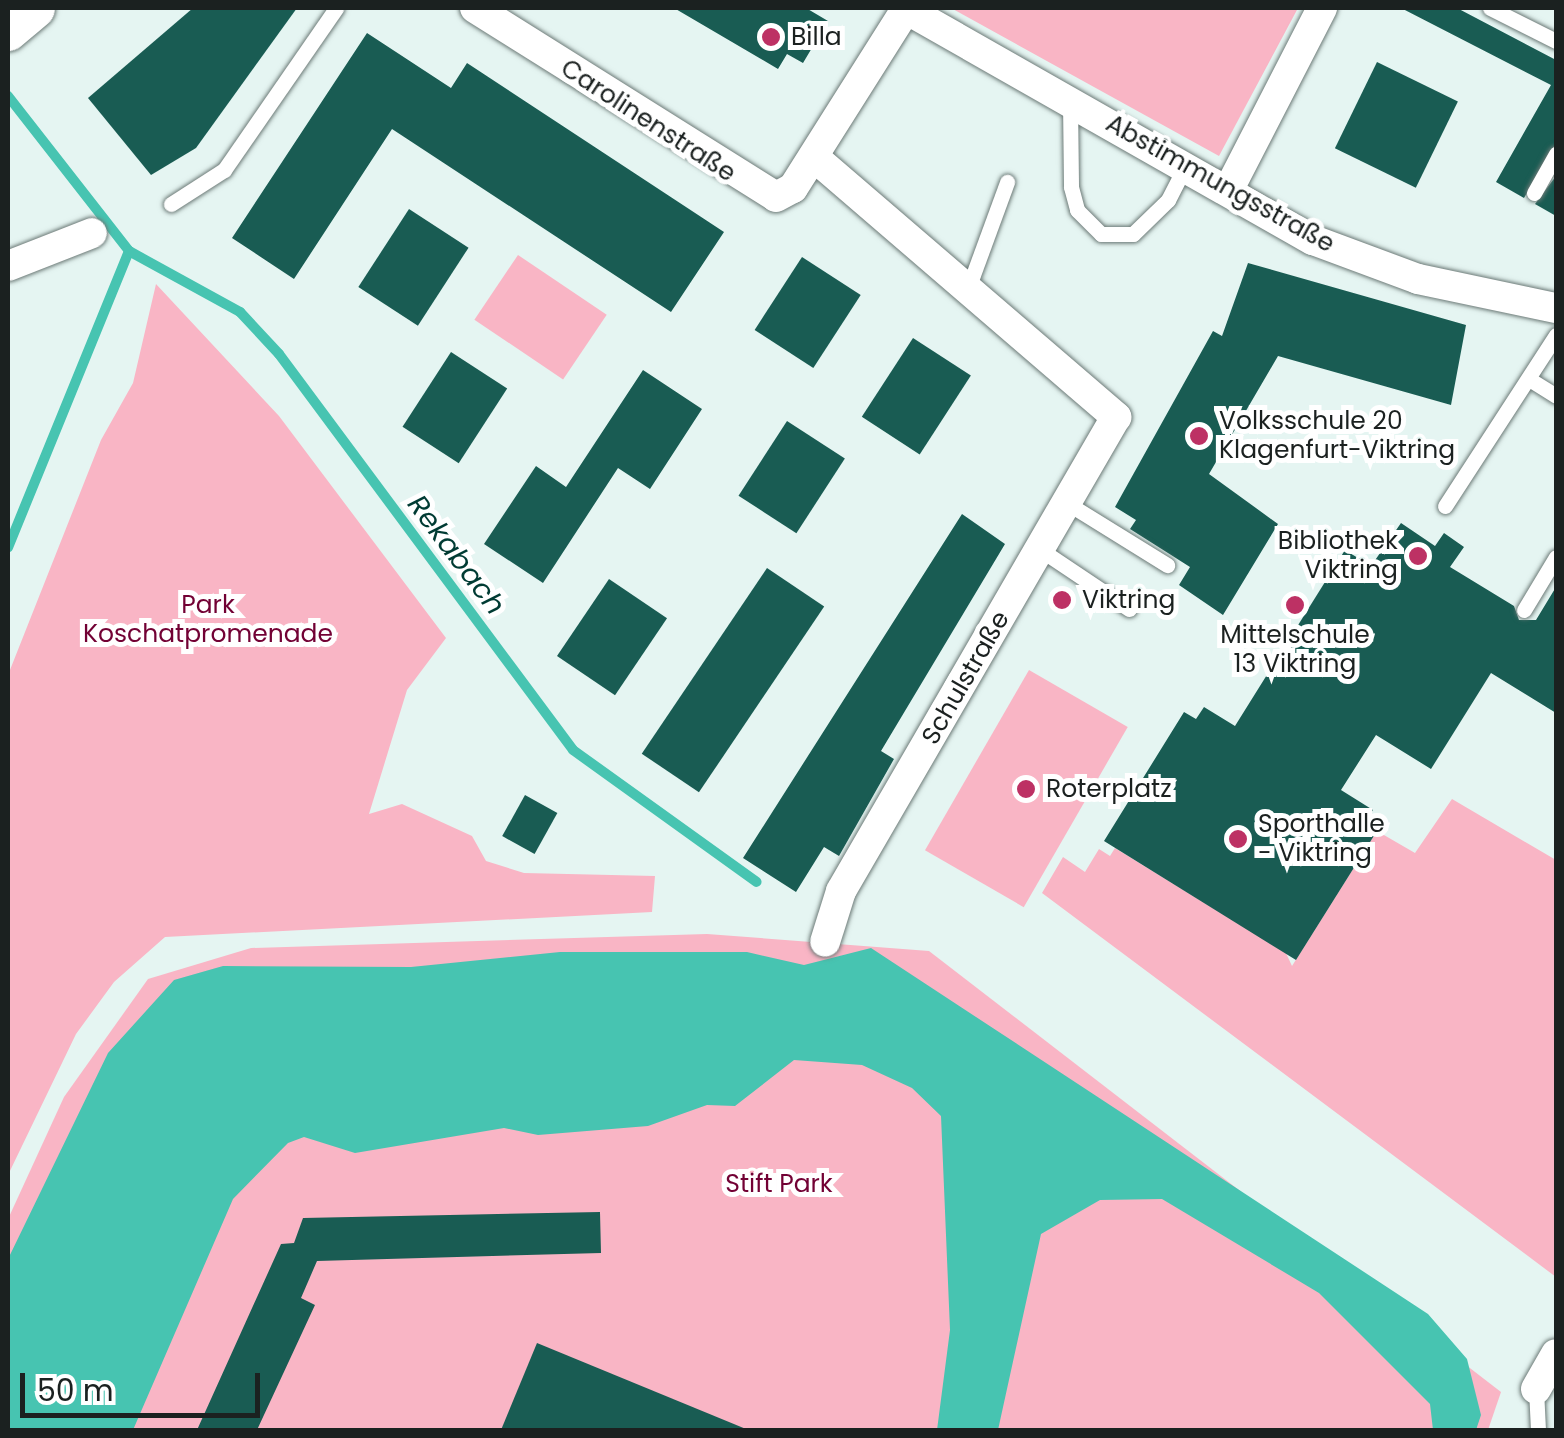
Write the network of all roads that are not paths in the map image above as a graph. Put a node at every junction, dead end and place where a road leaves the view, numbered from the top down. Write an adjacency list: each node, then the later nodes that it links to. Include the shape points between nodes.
1 (336, 8): 14 (lane, via 224,170)
2 (475, 8): 9 (street, Carolinenstraße, via 760,195 793,188)
3 (905, 8): 7 (street, Abstimmungsstraße); 9 (street, Carolinenstraße)
4 (1322, 8): 12 (street)
5 (1490, 8): 6 (lane)
6 (1556, 41)
7 (1070, 102): 10 (street, Abstimmungsstraße); 10 (lane, via 1071,186 1077,210 1100,234 1133,234)
8 (1556, 154): 13 (lane)
9 (814, 157): 17 (street)
10 (1185, 167): 12 (street, Abstimmungsstraße)
11 (1007, 182): 17 (lane, via 1010,194)
12 (1228, 192): 18 (street, Abstimmungsstraße, via 1378,266)
13 (1534, 194)
14 (170, 204)
15 (92, 233): 16 (street)
16 (8, 266)
17 (969, 286): 22 (street, Schulstraße, via 1116,417)
18 (1556, 308)
19 (1556, 335): 20 (lane)
20 (1528, 379): 21 (lane); 23 (lane)
21 (1556, 396)
22 (1067, 504): 24 (street, Schulstraße); 26 (lane)
23 (1445, 506)
24 (1041, 550): 27 (lane); 29 (street, Schulstraße, via 841,891)
25 (1556, 556): 28 (lane)
26 (1167, 565)
27 (1129, 609)
28 (1524, 610)
29 (825, 942)
30 (1556, 1354): 31 (street)
31 (1536, 1389): 32 (lane)
32 (1538, 1430)

